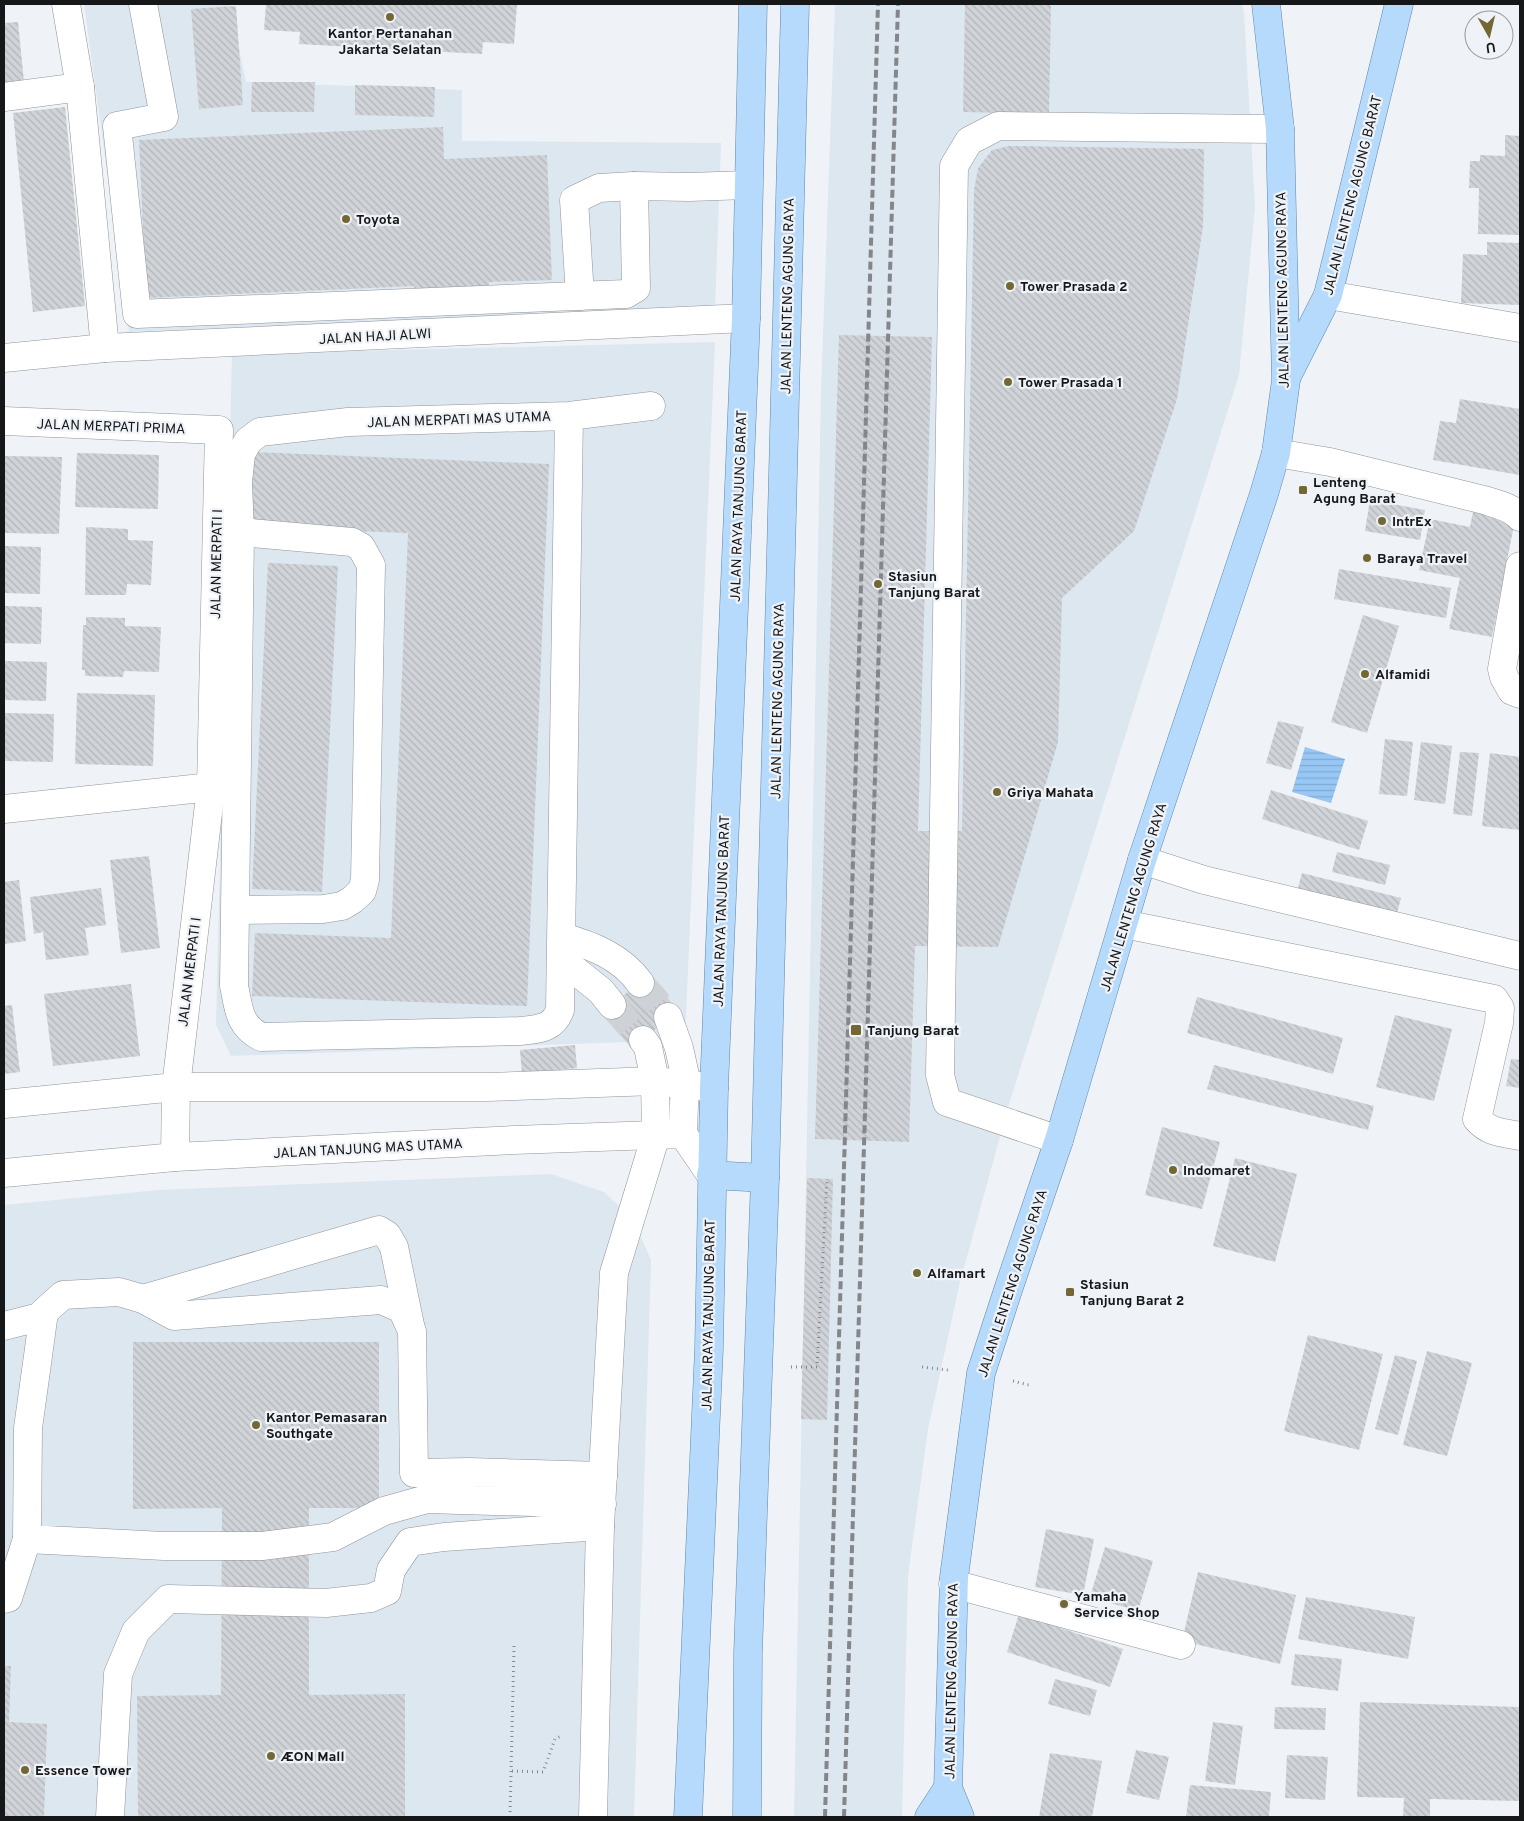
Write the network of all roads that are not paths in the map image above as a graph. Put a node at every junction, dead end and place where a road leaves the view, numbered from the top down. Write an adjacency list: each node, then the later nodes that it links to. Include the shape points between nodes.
1 (66, 4): 7 (street)
2 (143, 4): 13 (street, via 164,116 117,126 136,314)
3 (752, 4): 10 (main road, JALAN RAYA TANJUNG BARAT)
4 (794, 4): 51 (main road, JALAN LENTENG AGUNG RAYA)
5 (1266, 4): 9 (main road, JALAN LENTENG AGUNG RAYA)
6 (1399, 4): 12 (main road, JALAN LENTENG AGUNG BARAT)
7 (80, 87): 8 (street); 16 (street)
8 (4, 97)
9 (1280, 129): 18 (main road, JALAN LENTENG AGUNG RAYA); 47 (street, via 998,126 969,141 954,166 940,1075 947,1102)
10 (748, 185): 11 (street); 14 (main road, JALAN RAYA TANJUNG BARAT)
11 (634, 186): 13 (street, via 600,188 574,200); 13 (street, via 636,288 626,294)
12 (1328, 295): 15 (street); 18 (main road, JALAN LENTENG AGUNG BARAT)
13 (580, 296)
14 (746, 318): 16 (street, JALAN HAJI ALWI); 42 (main road, JALAN RAYA TANJUNG BARAT)
15 (1520, 328)
16 (105, 348): 17 (street, JALAN HAJI ALWI)
17 (4, 358)
18 (1286, 380): 23 (main road, JALAN LENTENG AGUNG RAYA)
19 (651, 406): 20 (street, JALAN MERPATI MAS UTAMA)
20 (569, 416): 25 (street, JALAN MERPATI MAS UTAMA, via 348,422 266,431 248,441 241,454 238,482); 33 (street)
21 (4, 421): 22 (street, JALAN MERPATI PRIMA)
22 (219, 430): 28 (street, JALAN MERPATI I)
23 (1276, 453): 24 (street, via 1330,462 1484,500 1505,507); 30 (main road, JALAN LENTENG AGUNG RAYA)
24 (1520, 518)
25 (240, 532): 31 (street); 31 (street, via 352,542 362,547 371,565 365,880 362,890 342,906)
26 (1520, 566): 27 (street, via 1502,669 1512,692)
27 (1520, 694)
28 (211, 787): 29 (street); 41 (street, JALAN MERPATI I)
29 (4, 809)
30 (1142, 860): 32 (main road, JALAN LENTENG AGUNG RAYA); 34 (street, via 1204,880)
31 (236, 910): 33 (street, via 234,986 245,1025 261,1037 541,1028 557,1020 560,1010)
32 (1124, 924): 46 (street, via 1494,999 1500,1008 1499,1023 1477,1119 1491,1130); 47 (main road, JALAN LENTENG AGUNG RAYA)
33 (561, 948): 35 (street, via 585,944 611,957 633,973); 36 (street)
34 (1520, 956)
35 (640, 983)
36 (612, 1005)
37 (668, 1018): 40 (street, via 679,1048)
38 (643, 1040): 39 (street, via 648,1047)
39 (655, 1081): 40 (street); 41 (street, via 488,1087); 45 (street)
40 (684, 1086): 42 (street); 44 (street)
41 (176, 1087): 43 (street); 48 (street, JALAN MERPATI I)
42 (714, 1088): 50 (main road, JALAN RAYA TANJUNG BARAT)
43 (4, 1104)
44 (683, 1134): 45 (street, JALAN TANJUNG MAS UTAMA); 50 (street)
45 (656, 1135): 48 (street, JALAN TANJUNG MAS UTAMA); 56 (street, via 614,1273)
46 (1520, 1136)
47 (1059, 1140): 59 (main road, JALAN LENTENG AGUNG RAYA, via 981,1373)
48 (175, 1157): 49 (street, JALAN TANJUNG MAS UTAMA)
49 (4, 1173)
50 (711, 1175): 51 (main road); 65 (main road, JALAN RAYA TANJUNG BARAT, via 709,1348)
51 (765, 1178): 66 (main road, JALAN LENTENG AGUNG RAYA, via 748,1653)
52 (143, 1298): 53 (street, via 119,1292 63,1294 44,1312); 55 (street, via 174,1316 381,1300 402,1309); 55 (street, via 379,1230 387,1235 394,1247)
53 (44, 1316): 54 (street); 58 (street, via 28,1428)
54 (4, 1326)
55 (412, 1331): 56 (street, via 414,1473)
56 (603, 1476): 57 (street)
57 (601, 1515): 58 (street, via 426,1499 384,1511 333,1538 262,1546 164,1546); 63 (street, via 410,1542 391,1570 387,1591 370,1598 326,1603 168,1599 136,1631 118,1674); 64 (street)
58 (27, 1539): 60 (street, via 8,1598)
59 (953, 1584): 61 (street); 62 (main road, JALAN LENTENG AGUNG RAYA)
60 (4, 1599)
61 (1181, 1645)
62 (948, 1788): 67 (main road, JALAN LENTENG AGUNG RAYA); 68 (main road, JALAN LENTENG AGUNG RAYA)
63 (110, 1817)
64 (593, 1817)
65 (688, 1817)
66 (747, 1817)
67 (929, 1817)
68 (960, 1817)

